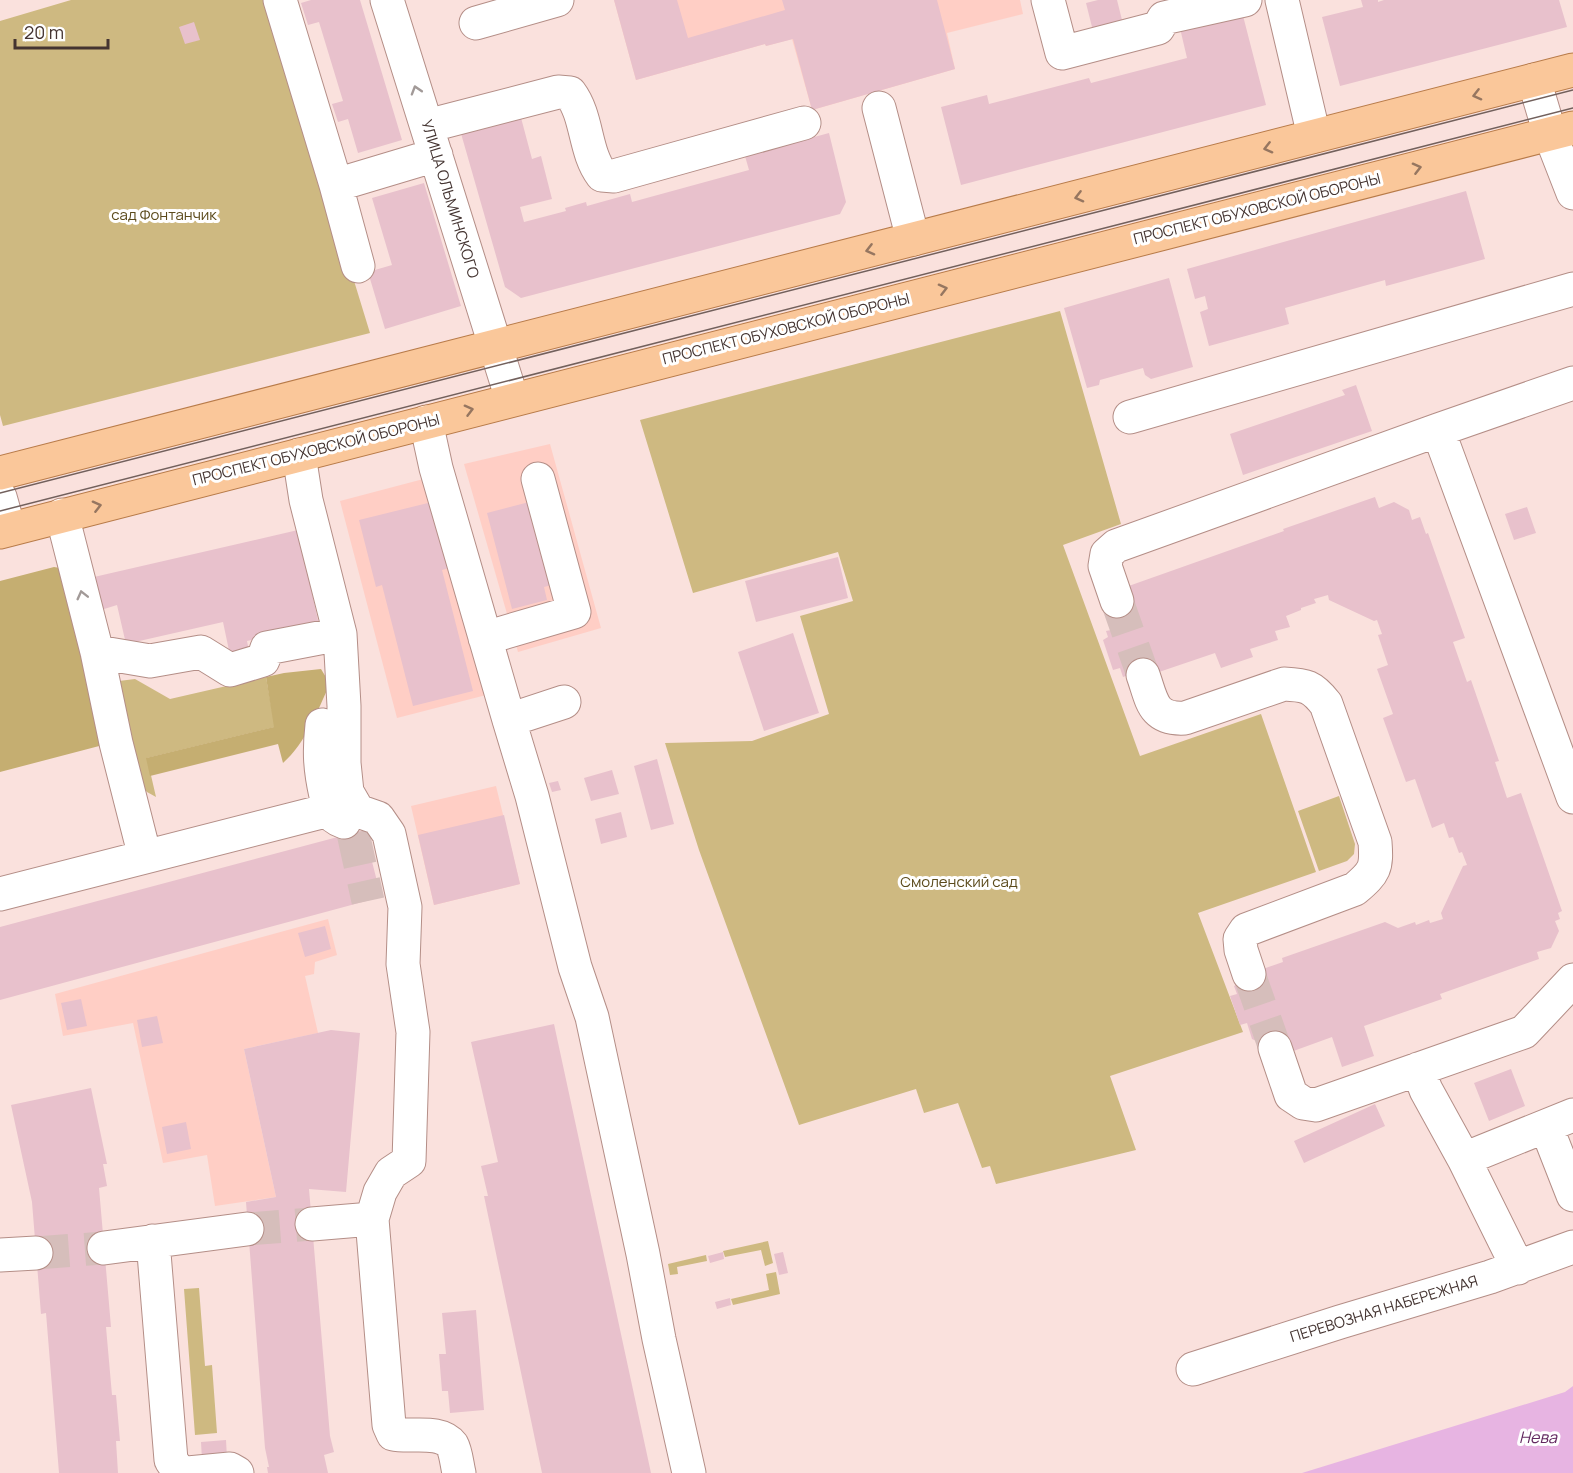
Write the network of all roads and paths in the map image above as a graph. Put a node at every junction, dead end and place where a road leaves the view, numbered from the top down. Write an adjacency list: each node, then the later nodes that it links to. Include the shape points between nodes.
1 (280, 0): 15 (street)
2 (387, 0): 14 (street, УЛИЦА ОЛЬМИНСКОГО, one-way to 2)
3 (557, 0): 7 (street)
4 (1048, 0): 5 (street, via 1062,53 1158,28 1164,18)
5 (1245, 0)
6 (1282, 0): 13 (street)
7 (476, 23)
8 (1573, 70): 9 (main road)
9 (1534, 80): 12 (street); 13 (main road, one-way to 13)
10 (879, 108): 17 (street)
11 (804, 123): 14 (street, via 614,176 602,174 595,165 578,103 570,93 558,92)
12 (1561, 131): 16 (street); 22 (main road, ПРОСПЕКТ ОБУХОВСКОЙ ОБОРОНЫ, one-way to 12)
13 (1314, 136): 17 (main road, one-way to 17)
14 (431, 141): 15 (street); 20 (street, УЛИЦА ОЛЬМИНСКОГО)
15 (336, 185): 18 (street)
16 (1573, 193)
17 (913, 239): 20 (main road, one-way to 20)
18 (358, 266)
19 (1573, 289): 23 (street)
20 (496, 346): 22 (street, УЛИЦА ОЛЬМИНСКОГО); 27 (main road)
21 (1573, 383): 25 (street)
22 (513, 399): 24 (main road, ПРОСПЕКТ ОБУХОВСКОЙ ОБОРОНЫ, one-way to 22)
23 (1130, 417)
24 (426, 422): 26 (main road, ПРОСПЕКТ ОБУХОВСКОЙ ОБОРОНЫ); 34 (street)
25 (1438, 430): 32 (street, via 1116,546 1107,554 1105,566); 40 (street)
26 (299, 455): 30 (main road, ПРОСПЕКТ ОБУХОВСКОЙ ОБОРОНЫ, one-way to 26); 33 (street, via 306,500)
27 (0, 473)
28 (538, 479): 34 (street, via 574,612)
29 (0, 497): 31 (street)
30 (62, 515): 31 (main road, ПРОСПЕКТ ОБУХОВСКОЙ ОБОРОНЫ); 35 (street, one-way to 30)
31 (5, 530)
32 (1117, 601)
33 (340, 634): 35 (street, via 267,648 263,660 230,670 201,652 150,661); 52 (street, via 347,792 358,811 378,818 389,834 405,907 403,964 413,1032 409,1161 391,1173)
34 (485, 638): 38 (street)
35 (97, 652): 43 (street)
36 (1143, 675): 45 (street, via 1154,705 1162,715 1173,719 1284,684 1301,684 1316,691 1326,704 1355,785 1375,842 1377,861 1369,877 1355,889 1246,930 1240,939)
37 (564, 702): 38 (street)
38 (508, 720): 65 (street, via 592,1017)
39 (322, 725): 41 (street, via 320,768)
40 (1573, 796)
41 (329, 810): 42 (street); 43 (street)
42 (353, 833)
43 (145, 857): 44 (street)
44 (0, 894)
45 (1249, 974)
46 (1573, 981): 48 (street, via 1524,1032)
47 (1275, 1048): 48 (street, via 1291,1095 1316,1105)
48 (1418, 1069): 50 (street)
49 (1560, 1121): 50 (street); 51 (street)
50 (1464, 1159): 60 (street)
51 (1573, 1195)
52 (372, 1219): 53 (street); 64 (street, via 393,1434 443,1437 453,1446)
53 (312, 1224)
54 (247, 1229): 55 (street)
55 (153, 1241): 58 (street); 62 (street, via 171,1460 177,1469)
56 (1, 1246): 59 (street)
57 (1573, 1247): 60 (street, ПЕРЕВОЗНАЯ НАБЕРЕЖНАЯ)
58 (104, 1248)
59 (36, 1253)
60 (1518, 1268): 61 (street, ПЕРЕВОЗНАЯ НАБЕРЕЖНАЯ)
61 (1193, 1369)
62 (187, 1473): 63 (street, via 230,1469)
63 (237, 1473)
64 (459, 1473)
65 (689, 1473)

